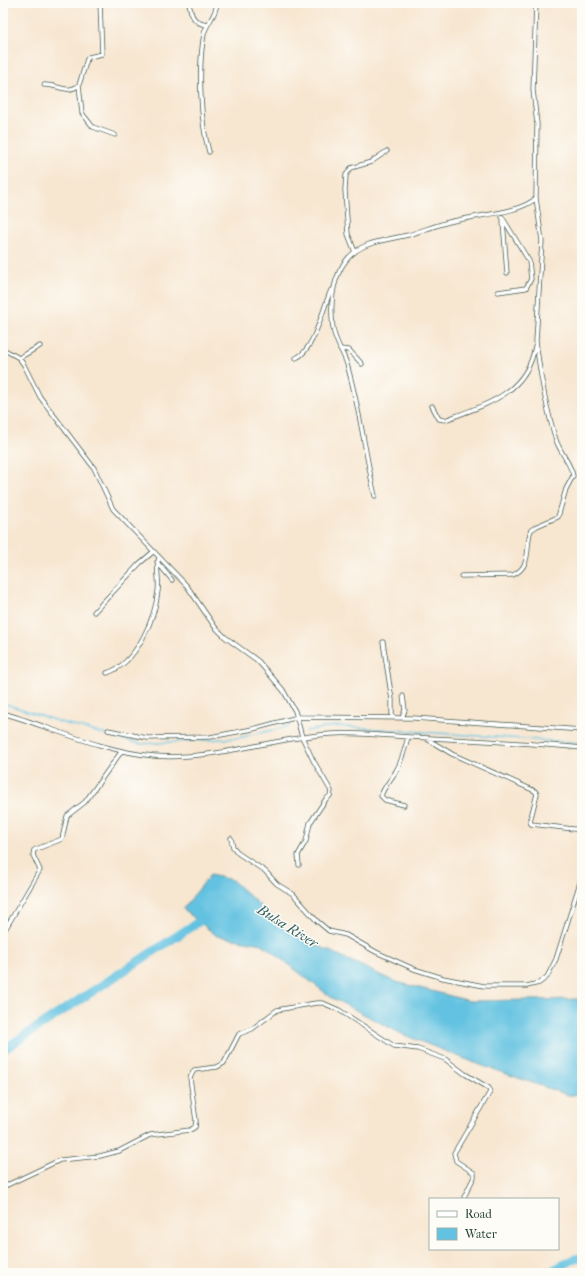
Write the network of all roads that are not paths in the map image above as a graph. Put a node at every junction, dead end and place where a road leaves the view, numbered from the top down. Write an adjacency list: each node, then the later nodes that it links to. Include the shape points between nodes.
1 (100, 3): 7 (street, via 102,54 87,59)
2 (188, 3): 5 (street, via 194,20)
3 (217, 3): 5 (street, via 215,15)
4 (536, 3): 11 (street, via 532,90 537,124)
5 (207, 26): 9 (street, via 203,46 202,97)
6 (44, 84): 7 (street, via 64,90)
7 (79, 85): 8 (street, via 81,110 89,124)
8 (116, 135)
9 (209, 152)
10 (387, 152): 14 (street, via 371,162 347,170 345,190 348,234)
11 (536, 198): 12 (street, via 524,205); 18 (street, via 542,241)
12 (500, 212): 13 (street); 14 (street, via 441,224 367,245)
13 (502, 217): 15 (street); 17 (street, via 529,261 531,279 526,288)
14 (355, 252): 16 (street, via 342,267)
15 (507, 273)
16 (333, 287): 21 (street, via 333,328); 23 (street, via 315,334 305,353)
17 (498, 292)
18 (536, 341): 25 (street, via 533,357 522,378 501,397 445,420 439,419); 30 (street, via 544,392 554,432 572,472 572,478 558,517 531,530 526,560 516,573)
19 (40, 346): 22 (street)
20 (3, 348): 22 (street)
21 (340, 349): 24 (street, via 349,350); 26 (street, via 350,375)
22 (19, 358): 27 (street, via 40,397 94,468 113,509)
23 (296, 358)
24 (362, 364)
25 (432, 406)
26 (375, 496)
27 (153, 552): 28 (street); 32 (street)
28 (159, 557): 29 (street); 37 (street, via 187,586 215,628 268,671 286,694)
29 (157, 562): 31 (street); 34 (street, via 158,591 143,637 122,665)
30 (461, 576)
31 (172, 580)
32 (94, 612)
33 (383, 642): 38 (street, via 392,700)
34 (107, 673)
35 (403, 696): 39 (street, via 405,710)
36 (3, 713): 46 (street)
37 (298, 718): 38 (street); 40 (street, via 210,737 147,738); 42 (street)
38 (392, 718): 39 (street)
39 (402, 718): 41 (street)
40 (108, 730)
41 (582, 730)
42 (302, 737): 43 (street, via 351,733); 46 (street, via 202,756 155,756); 52 (street, via 331,791 310,823 306,841 298,855)
43 (408, 737): 44 (street); 49 (street, via 400,764 381,796 384,800)
44 (426, 738): 45 (street, via 541,743); 50 (street, via 452,754 535,791 537,794 531,824)
45 (582, 748)
46 (121, 752): 54 (street, via 85,802 66,816 62,839 34,850 33,855 40,870)
47 (582, 773): 48 (street)
48 (581, 782)
49 (404, 805)
50 (582, 830)
51 (230, 838): 53 (street, via 239,854 293,894 329,931 346,935 414,969 442,978 484,986 527,986 547,978 556,959)
52 (299, 865)
53 (582, 878)
54 (3, 933)
55 (3, 1187): 56 (street, via 60,1160 100,1156 119,1151 150,1135 192,1129 196,1121 190,1078 194,1070 217,1067 224,1063 239,1034 252,1029 277,1010 323,1003 339,1010 394,1046 418,1049 446,1059 489,1088 490,1092 454,1153 456,1161 474,1173)
56 (464, 1197)

